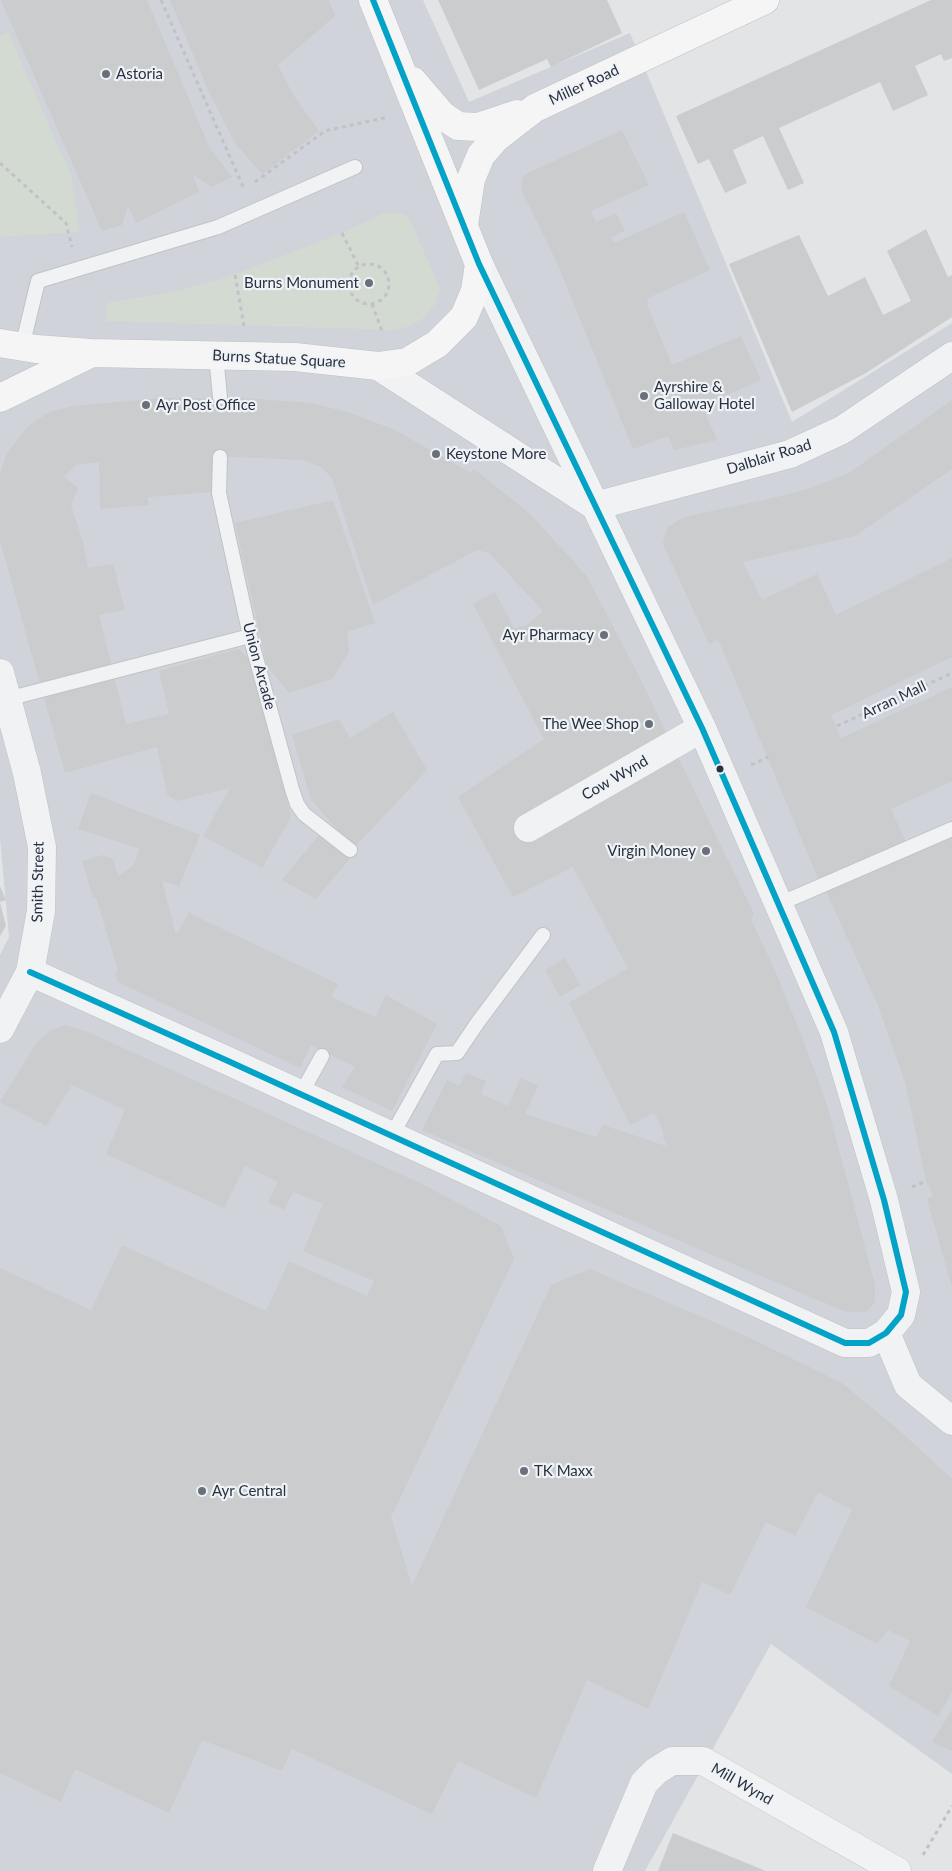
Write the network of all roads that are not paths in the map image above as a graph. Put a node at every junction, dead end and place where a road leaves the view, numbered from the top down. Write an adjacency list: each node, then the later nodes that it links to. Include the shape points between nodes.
1 (373, 0): 3 (main road)
2 (765, 0): 4 (main road, Miller Road)
3 (400, 66): 4 (main road, via 444,116 458,126 478,127); 6 (main road)
4 (535, 108): 6 (main road, Miller Road, via 495,139 481,155 472,179)
5 (355, 167): 8 (lane, Burns Statue Square, via 218,227 38,281)
6 (464, 226): 7 (main road)
7 (479, 264): 12 (main road, Burns Statue Square, via 476,291 458,324 437,344 407,362); 16 (street)
8 (11, 345): 9 (main road, Burns Statue Square)
9 (91, 354): 10 (main road, Burns Statue Square); 14 (main road)
10 (216, 355): 12 (main road, Burns Statue Square, via 295,357); 13 (lane)
11 (952, 356): 16 (street, Dalblair Road, via 842,430 790,454)
12 (378, 366): 16 (street)
13 (220, 397)
14 (0, 398)
15 (220, 457): 17 (lane, Union Arcade, via 219,493)
16 (595, 506): 20 (street)
17 (250, 636): 19 (lane); 23 (lane, Union Arcade, via 297,804 304,814)
18 (0, 673): 19 (street, Smith Street)
19 (7, 699): 26 (street, Smith Street, via 42,847 41,911)
20 (702, 728): 21 (street, Cow Wynd); 24 (street)
21 (528, 828)
22 (952, 829): 24 (lane)
23 (350, 850)
24 (779, 904): 31 (street, via 834,1032 884,1200 906,1292 901,1315)
25 (543, 935): 30 (lane, via 457,1054 437,1054)
26 (30, 972): 27 (street, Smith Street); 29 (street)
27 (0, 1029)
28 (322, 1056): 29 (lane)
29 (301, 1094): 30 (street)
30 (392, 1135): 31 (street, via 846,1343 869,1343)
31 (886, 1332): 32 (street, via 908,1385)
32 (952, 1421)
33 (908, 1867): 34 (street, Mill Wynd, via 703,1761 672,1761 644,1783)
34 (607, 1871)

